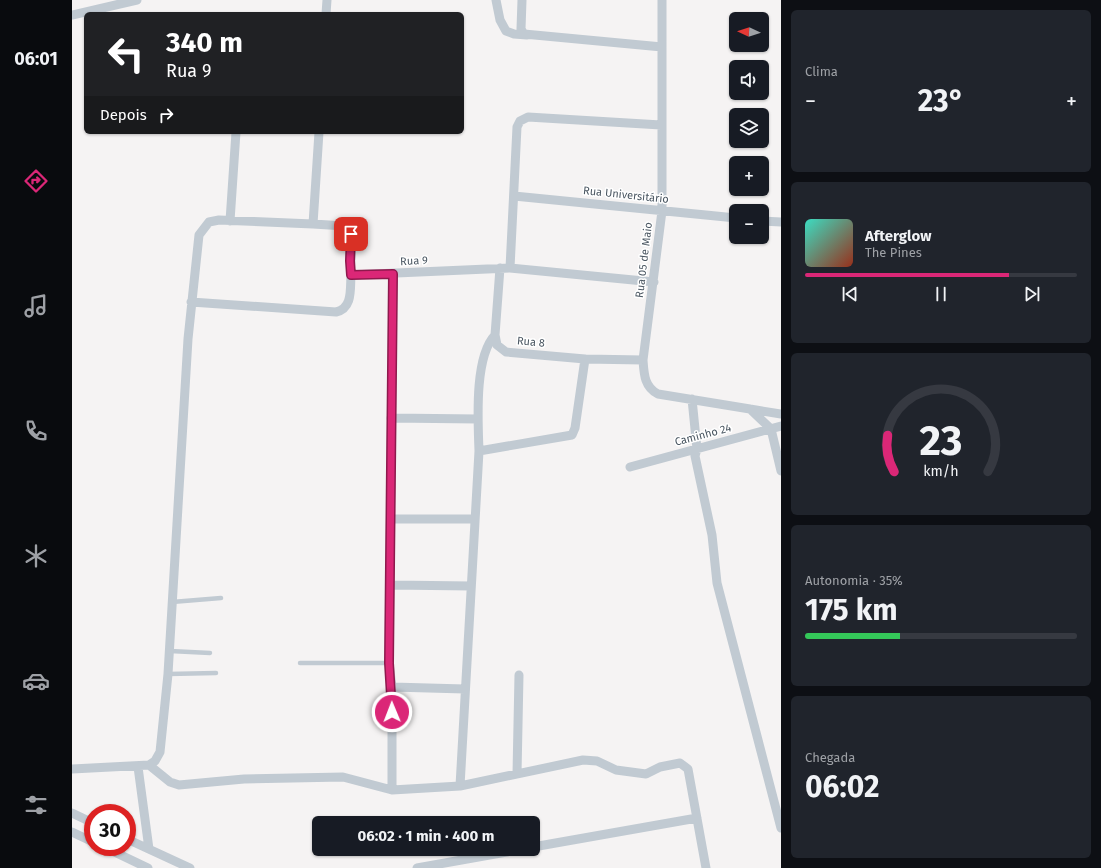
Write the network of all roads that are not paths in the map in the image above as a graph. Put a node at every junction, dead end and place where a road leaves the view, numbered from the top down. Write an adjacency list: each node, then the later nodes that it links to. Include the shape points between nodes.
1 (137, 0): 7 (street)
2 (327, 0): 8 (street)
3 (496, 0): 10 (street, via 500,20 506,31)
4 (522, 0): 10 (street, via 521,29)
5 (662, 0): 11 (street, Rua 05 de Maio)
6 (84, 12): 9 (street)
7 (85, 12)
8 (326, 12)
9 (72, 15)
10 (527, 35): 11 (street)
11 (662, 47): 12 (street, Rua 05 de Maio)
12 (661, 125): 15 (street, via 528,117 523,119 517,127); 16 (street, Rua 05 de Maio)
13 (236, 134): 18 (street)
14 (319, 134): 21 (street)
15 (514, 196): 16 (street, Rua Universitário); 22 (street)
16 (662, 211): 17 (street, Rua Universitário); 25 (street, Rua 05 de Maio)
17 (729, 217)
18 (230, 221): 21 (street); 26 (street, via 209,222 199,236)
19 (769, 221): 20 (street)
20 (781, 222)
21 (313, 224): 24 (street, via 345,226 349,229)
22 (505, 268): 23 (street, Rua 9); 25 (street, Rua 9); 27 (street)
23 (393, 274): 24 (street, Rua 9); 35 (street)
24 (351, 275): 26 (street, via 349,303 336,312)
25 (654, 282): 31 (street, Rua 05 de Maio)
26 (191, 302): 48 (street)
27 (495, 335): 28 (street); 29 (street, Rua 8, via 497,345)
28 (485, 351): 29 (street); 36 (street)
29 (506, 352): 30 (street, Rua 8)
30 (586, 359): 31 (street, Rua 8); 40 (street, via 572,435)
31 (643, 360): 32 (street, Rua 05 de Maio, via 646,381 653,392)
32 (692, 400): 33 (street, Rua 05 de Maio); 39 (street)
33 (750, 409): 34 (street, Rua 05 de Maio); 38 (street)
34 (781, 414)
35 (391, 418): 36 (street); 44 (street)
36 (478, 419): 40 (street)
37 (781, 426): 38 (street, Caminho 24)
38 (772, 428): 39 (street, Caminho 24); 42 (street)
39 (697, 449): 41 (street, Caminho 24); 67 (street, via 695,456 712,535 717,583)
40 (479, 451): 43 (street)
41 (630, 467)
42 (781, 472)
43 (475, 518): 44 (street); 46 (street)
44 (391, 519): 45 (street)
45 (391, 585): 46 (street); 52 (street)
46 (471, 586): 57 (street)
47 (221, 598): 48 (lane)
48 (172, 602): 49 (street)
49 (170, 651): 50 (lane); 54 (street)
50 (210, 653)
51 (300, 663): 52 (lane)
52 (389, 663): 56 (street)
53 (216, 673): 54 (lane)
54 (168, 674): 58 (street, via 160,752)
55 (519, 675): 61 (street)
56 (392, 687): 57 (street); 63 (street)
57 (465, 689): 62 (street)
58 (149, 765): 59 (street); 63 (street, via 170,782 179,785 244,779 343,777)
59 (138, 766): 60 (street); 72 (street)
60 (72, 769)
61 (517, 774): 62 (street); 65 (street, via 583,760 597,761 616,770 646,774 660,767 680,763 688,768)
62 (460, 786): 63 (street)
63 (392, 790)
64 (72, 813): 66 (street)
65 (697, 818): 71 (street); 78 (street)
66 (84, 819)
67 (781, 828)
68 (72, 832): 69 (street)
69 (84, 838)
70 (136, 843): 72 (street)
71 (540, 846)
72 (149, 849): 76 (street)
73 (123, 856): 75 (street)
74 (484, 856): 77 (street)
75 (148, 868)
76 (190, 868)
77 (417, 868)
78 (706, 868)

